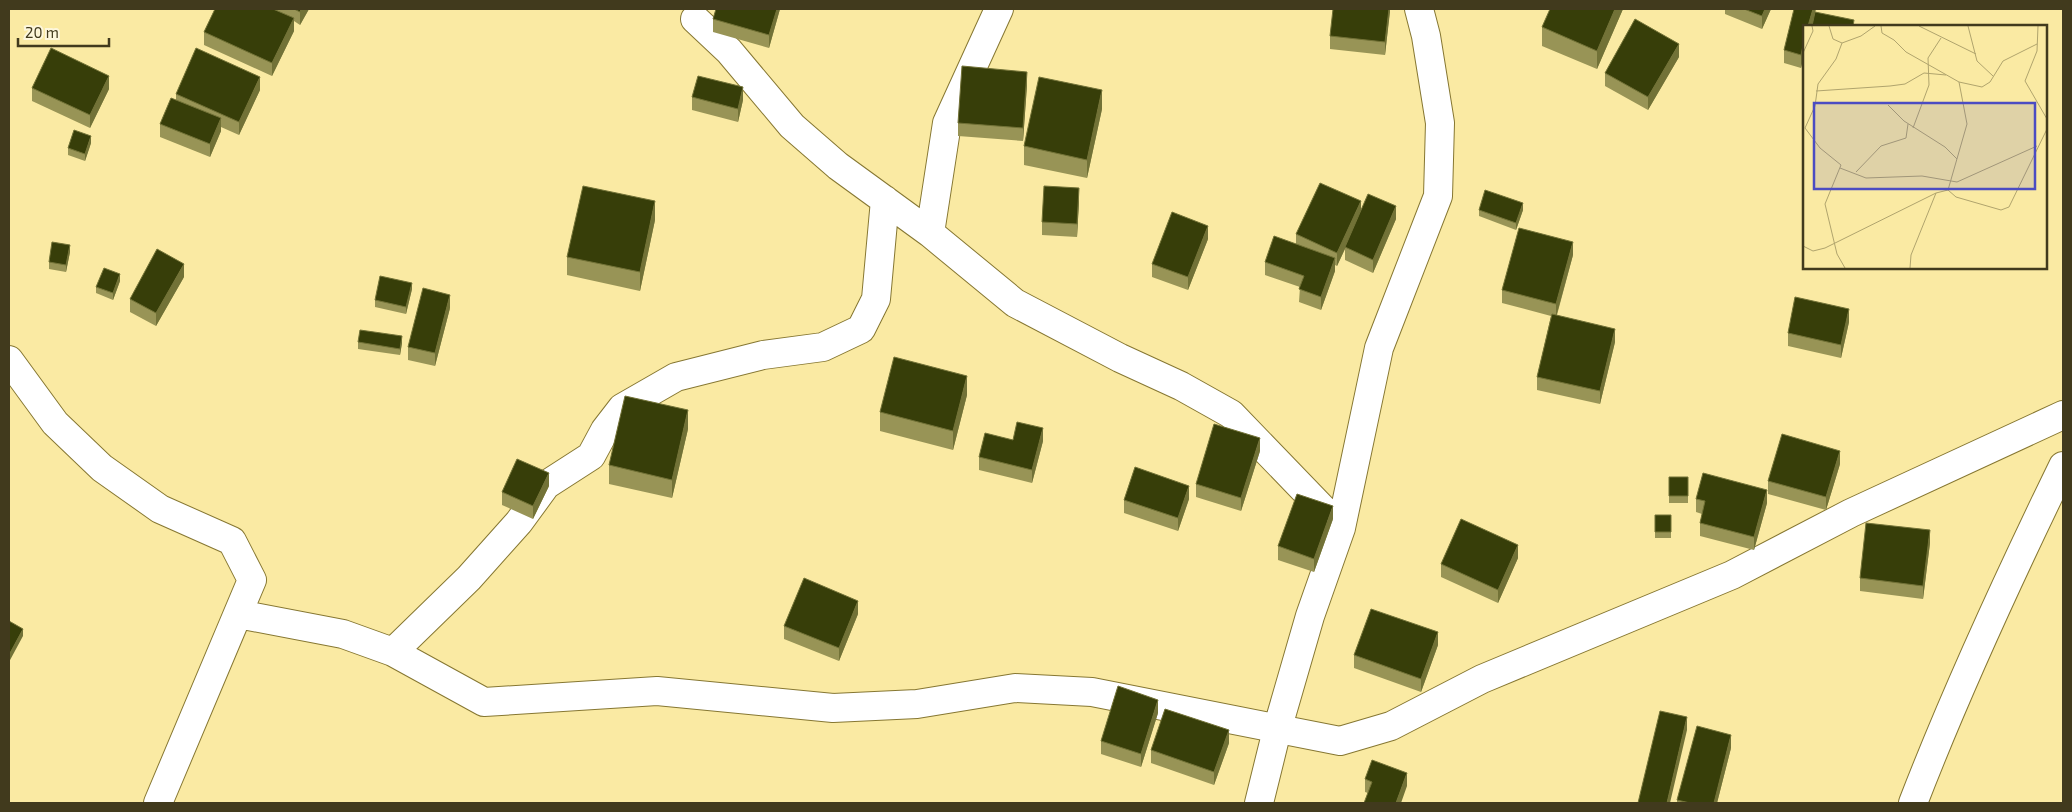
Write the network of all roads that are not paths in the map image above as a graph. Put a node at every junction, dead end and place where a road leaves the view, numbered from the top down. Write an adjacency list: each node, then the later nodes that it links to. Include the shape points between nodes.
1 (999, 9): 5 (street, via 947,123)
2 (1419, 9): 9 (street, via 1440,123 1438,196 1378,348)
3 (695, 19): 4 (street, via 729,51 792,126)
4 (884, 200): 5 (street); 11 (street, via 876,300 861,329 823,347 763,355 676,376 622,408 604,430 591,456 546,486 469,578)
5 (930, 233): 9 (street, via 1015,302 1231,414)
6 (9, 360): 10 (street, via 55,423 102,468 160,509 232,541 252,580)
7 (2063, 415): 12 (street, via 1851,513 1732,575 1482,679 1391,726 1340,741)
8 (2063, 466): 15 (street, via 1938,738)
9 (1341, 528): 12 (street, via 1310,616)
10 (238, 614): 11 (street, via 343,634); 13 (street)
11 (393, 652): 12 (street, via 484,702 657,691 833,708 917,704 1015,688 1092,692)
12 (1277, 730): 14 (street)
13 (158, 803)
14 (1259, 803)
15 (1913, 803)

